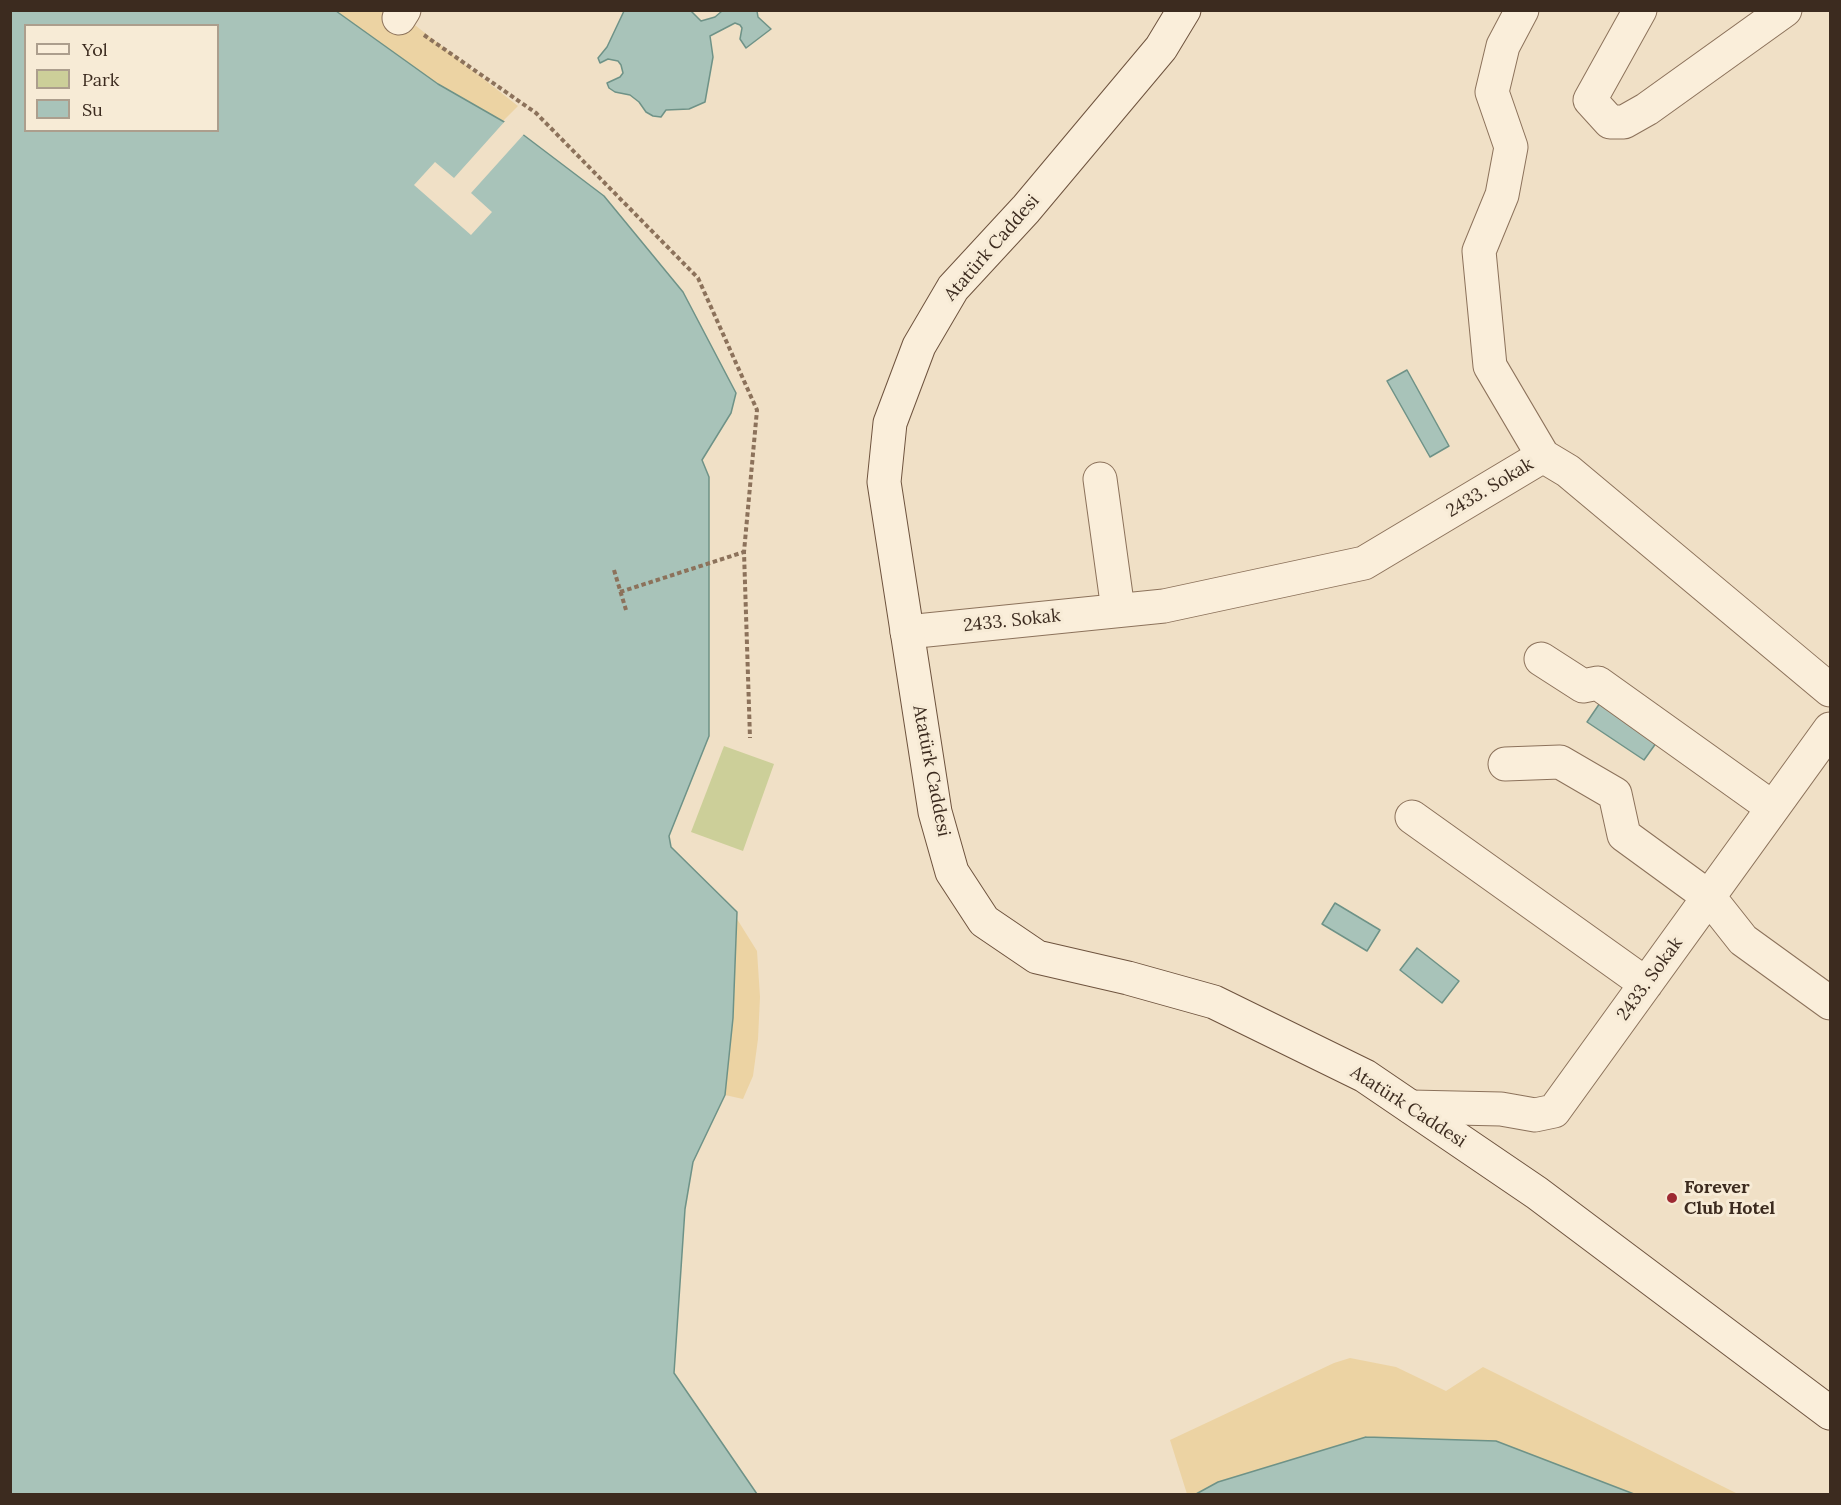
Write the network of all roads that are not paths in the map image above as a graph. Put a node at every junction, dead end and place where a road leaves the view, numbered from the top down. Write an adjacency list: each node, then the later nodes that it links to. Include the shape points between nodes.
1 (1184, 10): 8 (street, Atatürk Caddesi, via 1161,48 1026,209 953,288 919,346 890,423 884,482)
2 (1522, 10): 5 (street, via 1503,46 1492,92 1511,147 1502,195 1479,251 1490,366)
3 (1640, 10): 4 (street, via 1590,100 1610,122 1624,123 1647,109)
4 (1785, 10)
5 (1543, 456): 7 (street, 2433. Sokak, via 1364,562 1164,606); 10 (street, 2433. Sokak, via 1568,471)
6 (1101, 479): 7 (street)
7 (1118, 610): 8 (street, 2433. Sokak)
8 (907, 632): 18 (street, Atatürk Caddesi, via 935,812 952,872 984,921 1037,957 1214,1002 1365,1076)
9 (1541, 659): 13 (street, via 1583,686 1598,683)
10 (1830, 690)
11 (1830, 729): 13 (street, 2433. Sokak)
12 (1505, 764): 15 (street, via 1560,762 1615,794 1624,835)
13 (1773, 808): 15 (street, 2433. Sokak)
14 (1412, 817): 16 (street)
15 (1709, 897): 16 (street, 2433. Sokak); 17 (street, via 1743,940)
16 (1646, 984): 18 (street, 2433. Sokak, via 1554,1111 1535,1115 1501,1109)
17 (1830, 1004)
18 (1411, 1107): 19 (street, Atatürk Caddesi, via 1537,1193)
19 (1830, 1413)

